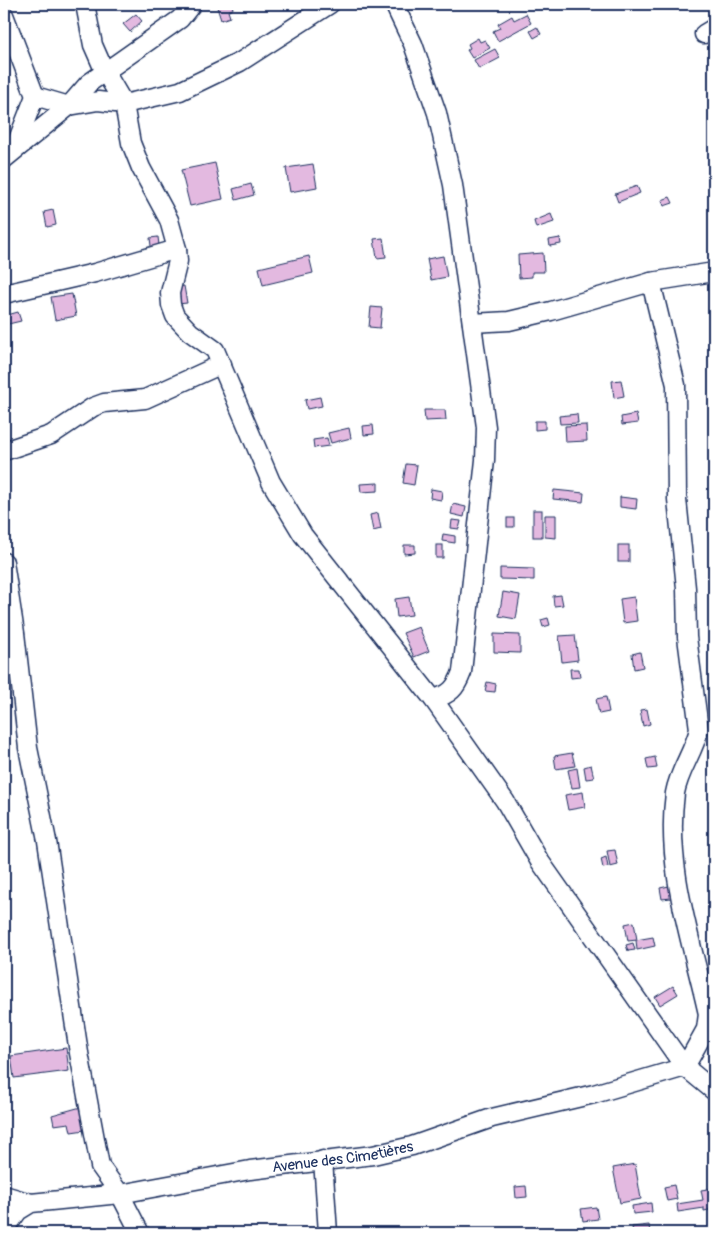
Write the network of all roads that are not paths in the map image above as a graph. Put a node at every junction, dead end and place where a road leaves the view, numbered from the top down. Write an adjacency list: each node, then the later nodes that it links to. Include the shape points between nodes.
1 (85, 4): 6 (street, via 93,45)
2 (192, 4): 6 (street, via 180,19)
3 (330, 4): 8 (street, via 240,62 180,91)
4 (394, 4): 15 (street, via 413,44 437,113 453,185)
5 (4, 15): 7 (street)
6 (104, 70): 8 (street); 9 (street)
7 (35, 96): 9 (street); 10 (street)
8 (124, 104): 9 (street, via 98,101); 11 (street, via 131,143 169,220)
9 (69, 106): 10 (street)
10 (9, 153)
11 (177, 249): 14 (street, via 96,273); 16 (street, via 178,261 170,293 175,316 215,350)
12 (714, 272): 13 (street)
13 (651, 282): 15 (street, via 509,321); 20 (street, via 676,385 677,499 688,645 699,729 675,794 675,874 708,1014 706,1029)
14 (4, 294)
15 (472, 324): 19 (street, via 486,427 465,657 456,686 446,696)
16 (222, 364): 17 (street, via 145,399 104,403 51,435); 19 (street, via 271,482 303,535)
17 (4, 450)
18 (4, 562): 23 (street, via 28,748 47,841 79,1053)
19 (433, 699): 20 (street, via 505,801 539,860)
20 (685, 1067): 21 (street); 22 (street, Avenue des Cimetières, via 594,1094 492,1118 412,1146 373,1155)
21 (714, 1091)
22 (323, 1160): 24 (street, Avenue des Cimetières); 30 (street)
23 (100, 1166): 24 (street); 26 (street)
24 (120, 1194): 26 (street, Avenue des Cimetières); 29 (street)
25 (4, 1195): 27 (street)
26 (88, 1196): 27 (street, Avenue des Cimetières)
27 (31, 1203): 28 (street, via 18,1211)
28 (4, 1231)
29 (140, 1233)
30 (328, 1233)

